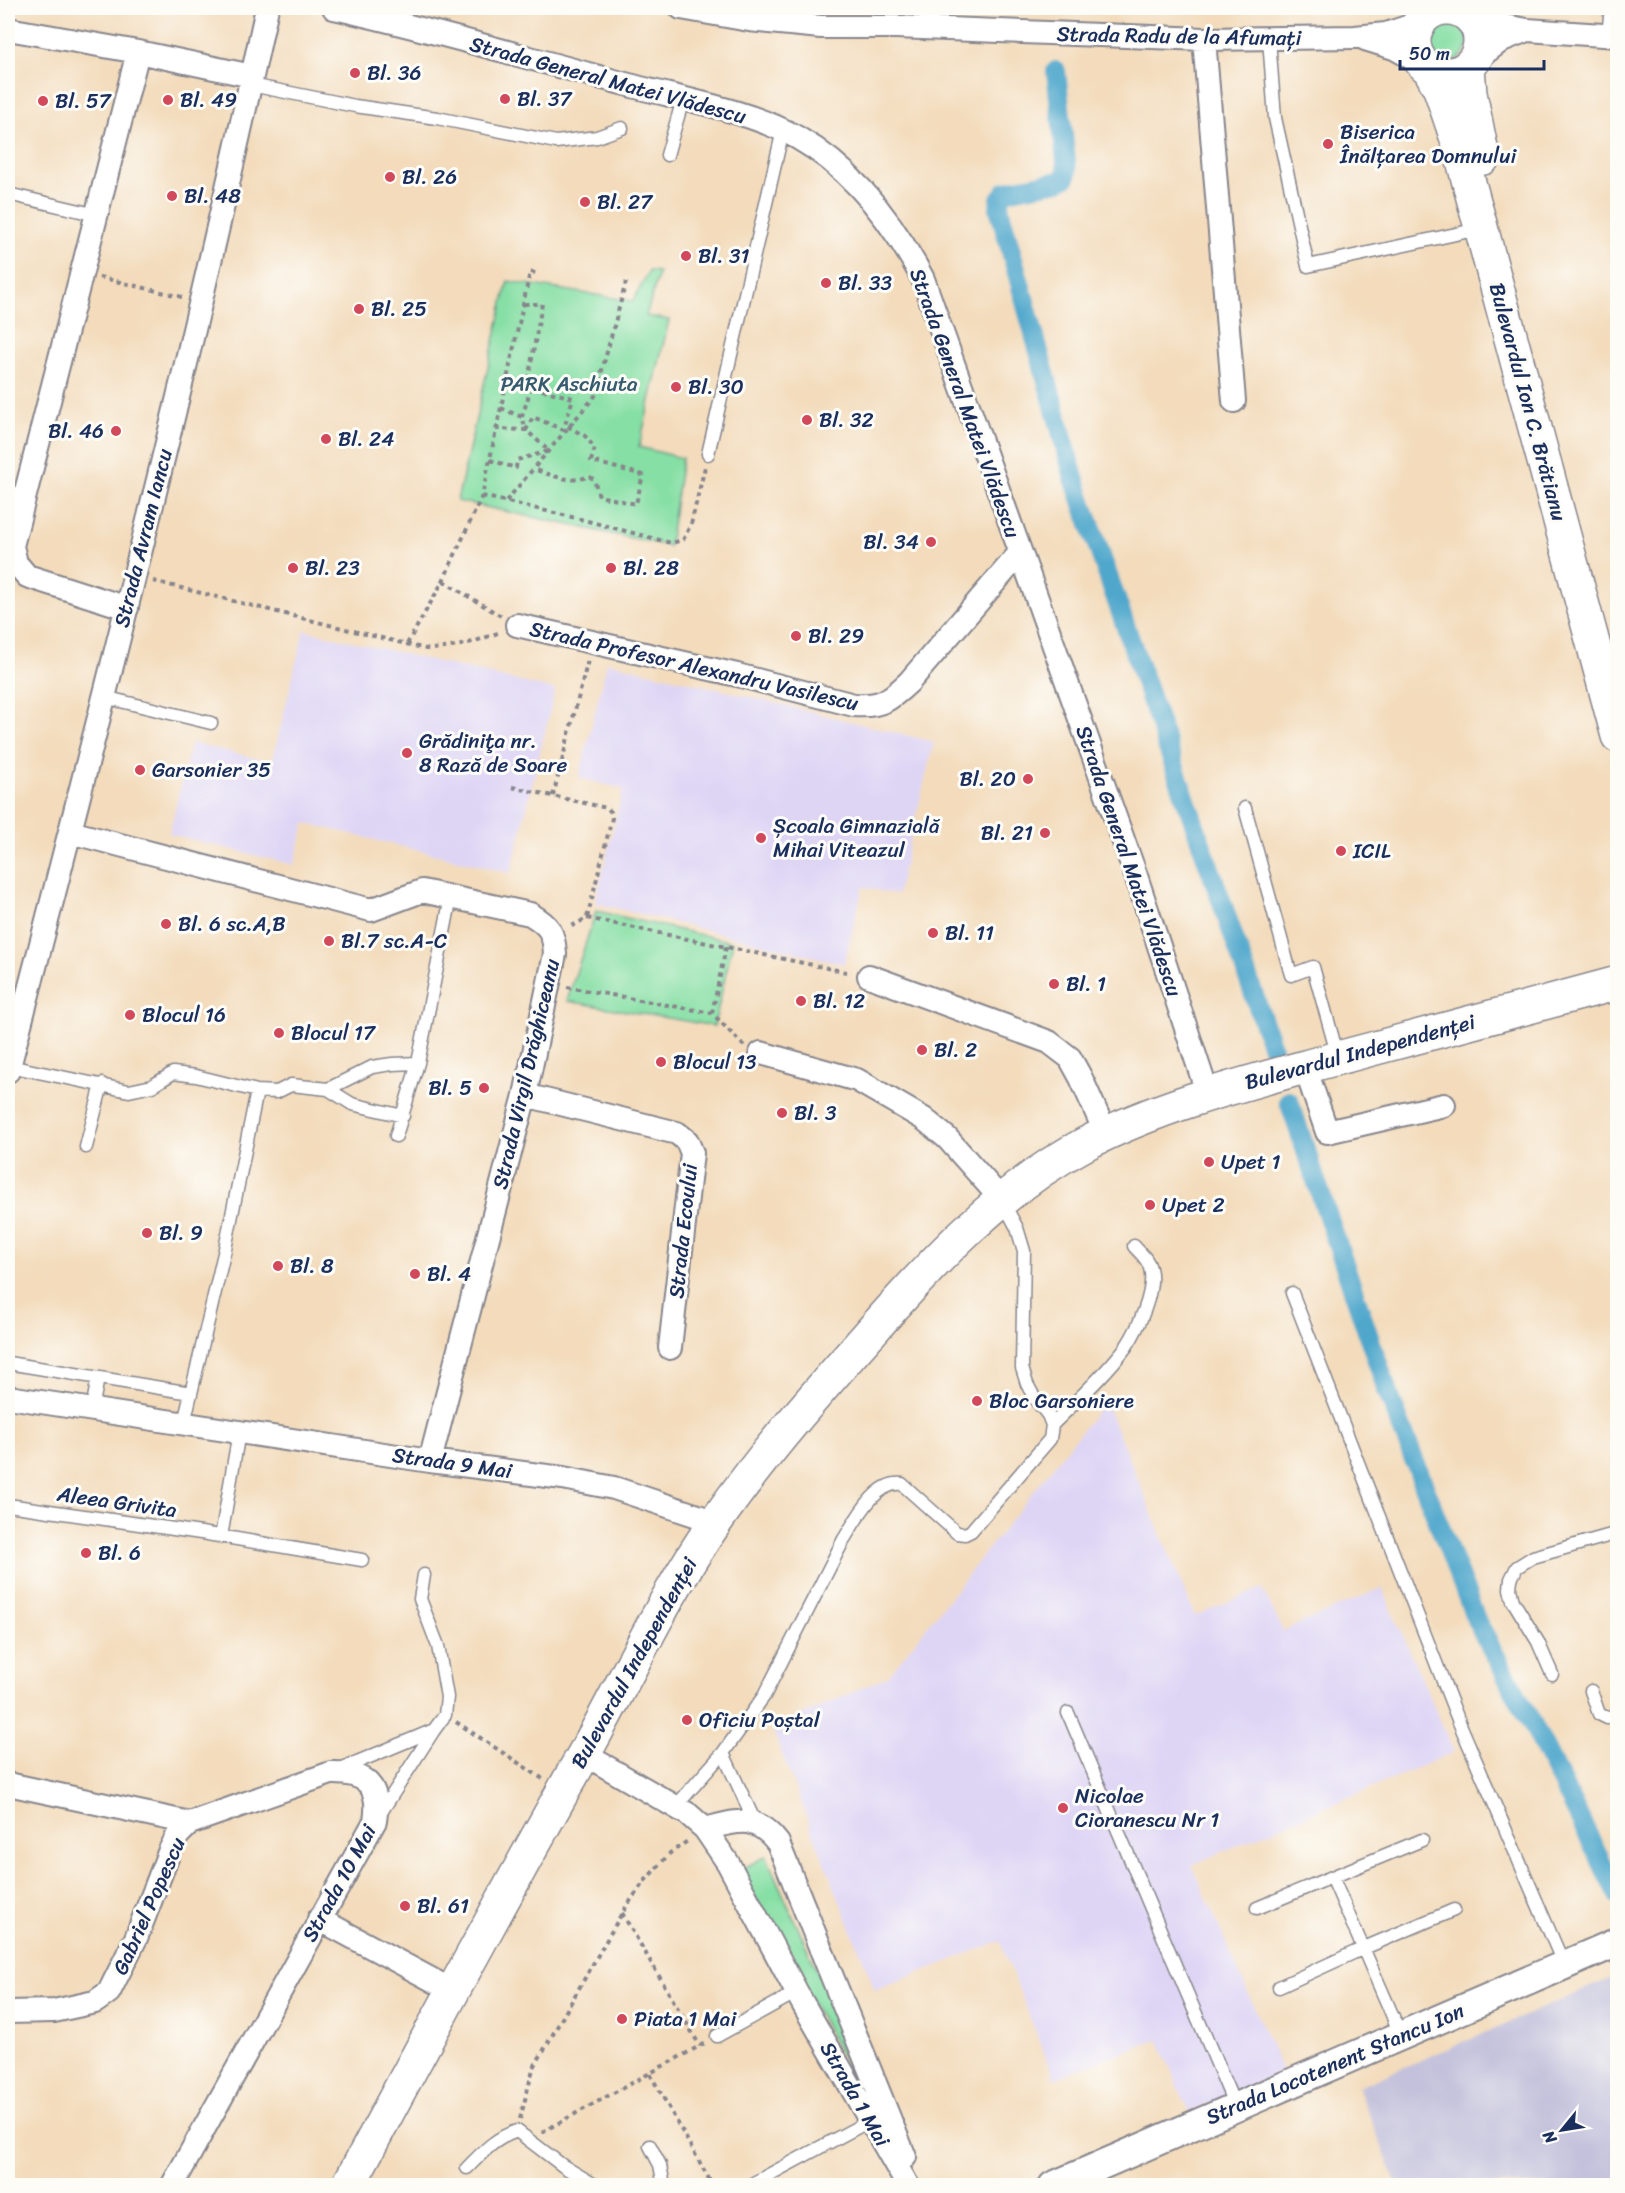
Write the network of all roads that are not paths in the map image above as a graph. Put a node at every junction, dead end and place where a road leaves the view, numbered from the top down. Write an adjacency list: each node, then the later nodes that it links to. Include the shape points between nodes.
1 (267, 8): 16 (street, Strada Avram Iancu)
2 (681, 8): 6 (street, Strada Radu de la Afumați, via 749,20)
3 (1611, 8): 9 (lane)
4 (344, 9): 17 (street, Strada General Matei Vlădescu)
5 (1447, 14): 8 (street, Strada Radu de la Afumați); 10 (street, Strada Radu de la Afumați, via 1386,34); 14 (main road, via 1480,37 1480,46); 15 (main road, via 1414,33 1416,53)
6 (824, 17): 11 (street, Strada Radu de la Afumați, via 896,27)
7 (8, 29): 13 (street)
8 (1527, 30): 9 (street, Strada Radu de la Afumați); 14 (street, Strada Radu de la Afumați, via 1502,40)
9 (1613, 36)
10 (1355, 37): 12 (street, Strada Radu de la Afumați); 15 (street, Strada Radu de la Afumați, via 1394,48)
11 (1204, 39): 12 (street, Strada Radu de la Afumați); 24 (street)
12 (1269, 39): 23 (lane, via 1275,118 1308,266)
13 (138, 52): 16 (street); 22 (street)
14 (1470, 65): 15 (main road, via 1449,75); 29 (main road, Bulevardul Ion C. Brătianu, via 1472,103 1496,215)
15 (1425, 66): 23 (main road, Bulevardul Ion C. Brătianu, via 1450,116)
16 (252, 81): 18 (lane, via 355,106 556,142 597,137); 27 (street, Strada Avram Iancu)
17 (683, 99): 19 (street, Strada General Matei Vlădescu); 20 (lane)
18 (622, 128)
19 (783, 130): 25 (lane); 26 (street, Strada General Matei Vlădescu, via 849,176 908,249)
20 (667, 155)
21 (8, 194): 22 (lane)
22 (97, 215): 27 (street, via 12,546 16,563 27,576)
23 (1480, 229): 32 (main road, Bulevardul Ion C. Brătianu)
24 (1234, 401)
25 (708, 454)
26 (1019, 554): 28 (street, Strada Profesor Alexandru Vasilescu, via 909,682 883,703 869,706); 48 (street, Strada General Matei Vlădescu, via 1131,862)
27 (127, 608): 30 (street, Strada Avram Iancu)
28 (518, 626)
29 (1617, 670)
30 (104, 697): 31 (lane); 34 (street, Strada Avram Iancu)
31 (211, 723)
32 (1617, 736)
33 (1245, 808): 40 (lane, via 1291,975 1314,967)
34 (70, 832): 35 (street, Strada Virgil Drăghiceanu, via 370,910 422,891); 43 (street, Strada Avram Iancu)
35 (451, 897): 41 (lane); 47 (street, Strada Virgil Drăghiceanu, via 530,915 544,922 554,936 555,954)
36 (1617, 965): 38 (main road)
37 (869, 976): 51 (street, via 1049,1042 1070,1058)
38 (1617, 982): 40 (main road, Bulevardul Independenței)
39 (761, 1053): 54 (street, via 857,1080 924,1119 947,1138)
40 (1338, 1058): 42 (main road, Bulevardul Independenței)
41 (418, 1063): 45 (lane, via 372,1067); 50 (lane)
42 (1305, 1067): 48 (main road, Bulevardul Independenței); 49 (street, via 1327,1132)
43 (8, 1068): 44 (lane, Strada Avram Iancu)
44 (102, 1084): 46 (lane, Strada Avram Iancu, via 129,1091 152,1086 172,1073); 53 (lane)
45 (328, 1089): 46 (lane, Strada Avram Iancu, via 291,1084 277,1092); 50 (lane, via 352,1104)
46 (257, 1091): 60 (lane)
47 (525, 1095): 57 (street, Strada Ecoului, via 677,1133 687,1140 692,1153); 66 (street, Strada Virgil Drăghiceanu)
48 (1208, 1095): 51 (main road, Bulevardul Independenței)
49 (1444, 1105)
50 (403, 1116): 52 (lane)
51 (1106, 1134): 54 (main road, Bulevardul Independenței)
52 (396, 1136)
53 (86, 1147)
54 (1001, 1198): 64 (lane, via 1024,1251 1022,1368 1026,1384); 68 (main road, Bulevardul Independenței, via 903,1295 796,1420)
55 (1134, 1246): 64 (lane, via 1147,1261 1151,1277 1137,1328 1126,1347)
56 (1292, 1293): 94 (lane, via 1459,1722)
57 (670, 1348)
58 (8, 1363): 59 (lane)
59 (98, 1378): 60 (lane); 62 (lane)
60 (191, 1394): 63 (lane)
61 (8, 1397): 62 (street, Strada 9 Mai)
62 (92, 1410): 63 (street, Strada 9 Mai)
63 (184, 1423): 65 (street, Strada 9 Mai)
64 (1052, 1425): 78 (lane, via 1050,1439 965,1534 957,1533 902,1484 894,1482 884,1487 859,1514 764,1696)
65 (239, 1432): 66 (street, Strada 9 Mai); 70 (lane)
66 (429, 1461): 68 (street, Strada 9 Mai, via 614,1488)
67 (8, 1505): 70 (lane, Aleea Grivita)
68 (716, 1522): 79 (main road, Bulevardul Independenței, via 684,1571)
69 (1617, 1533): 73 (lane, via 1533,1557 1517,1567 1511,1579 1513,1601)
70 (221, 1537): 71 (lane, Aleea Grivita)
71 (362, 1560)
72 (424, 1575): 77 (lane, via 420,1599 438,1646 447,1697 446,1715)
73 (1552, 1674)
74 (1591, 1691): 76 (lane, via 1599,1714)
75 (1068, 1713): 101 (lane)
76 (1617, 1717)
77 (434, 1730): 80 (lane); 83 (lane)
78 (723, 1753): 82 (lane); 85 (lane)
79 (584, 1754): 82 (street, Strada 1 Mai); 96 (main road, Bulevardul Independenței)
80 (331, 1773): 83 (street, Strada 10 Mai, via 348,1772 363,1777 374,1790 378,1806); 84 (street, Strada 10 Mai)
81 (8, 1784): 84 (street)
82 (676, 1806): 86 (street, Strada 1 Mai)
83 (375, 1821): 91 (street, Strada 10 Mai)
84 (190, 1823): 98 (street, Gabriel Popescu, via 170,1850 136,1938 109,1992 95,2002 54,2012)
85 (762, 1827): 86 (street, via 746,1820); 102 (street, via 782,1852)
86 (705, 1829): 97 (street, Strada 1 Mai, via 728,1863)
87 (1422, 1840): 88 (lane)
88 (1332, 1876): 89 (lane); 93 (lane)
89 (1257, 1908)
90 (1454, 1910): 93 (lane)
91 (319, 1919): 96 (street); 105 (street, Strada 10 Mai)
92 (1617, 1942): 94 (street, Strada Locotenent Stancu Ion)
93 (1364, 1948): 95 (lane); 100 (lane)
94 (1564, 1965): 100 (street, Strada Locotenent Stancu Ion)
95 (1279, 1987)
96 (453, 1991): 106 (main road, Bulevardul Independenței)
97 (799, 1997): 99 (lane); 102 (street, Strada 1 Mai)
98 (8, 2012)
99 (717, 2036)
100 (1400, 2036): 101 (street, Strada Locotenent Stancu Ion)
101 (1235, 2106): 112 (street, Strada Locotenent Stancu Ion)
102 (879, 2117): 109 (lane); 110 (street, Strada 1 Mai); 111 (street)
103 (651, 2146): 108 (lane)
104 (467, 2168): 107 (lane, via 490,2144 517,2131 562,2166)
105 (172, 2186)
106 (348, 2186)
107 (596, 2186)
108 (664, 2186)
109 (748, 2186)
110 (909, 2186)
111 (917, 2186)
112 (1053, 2186)

